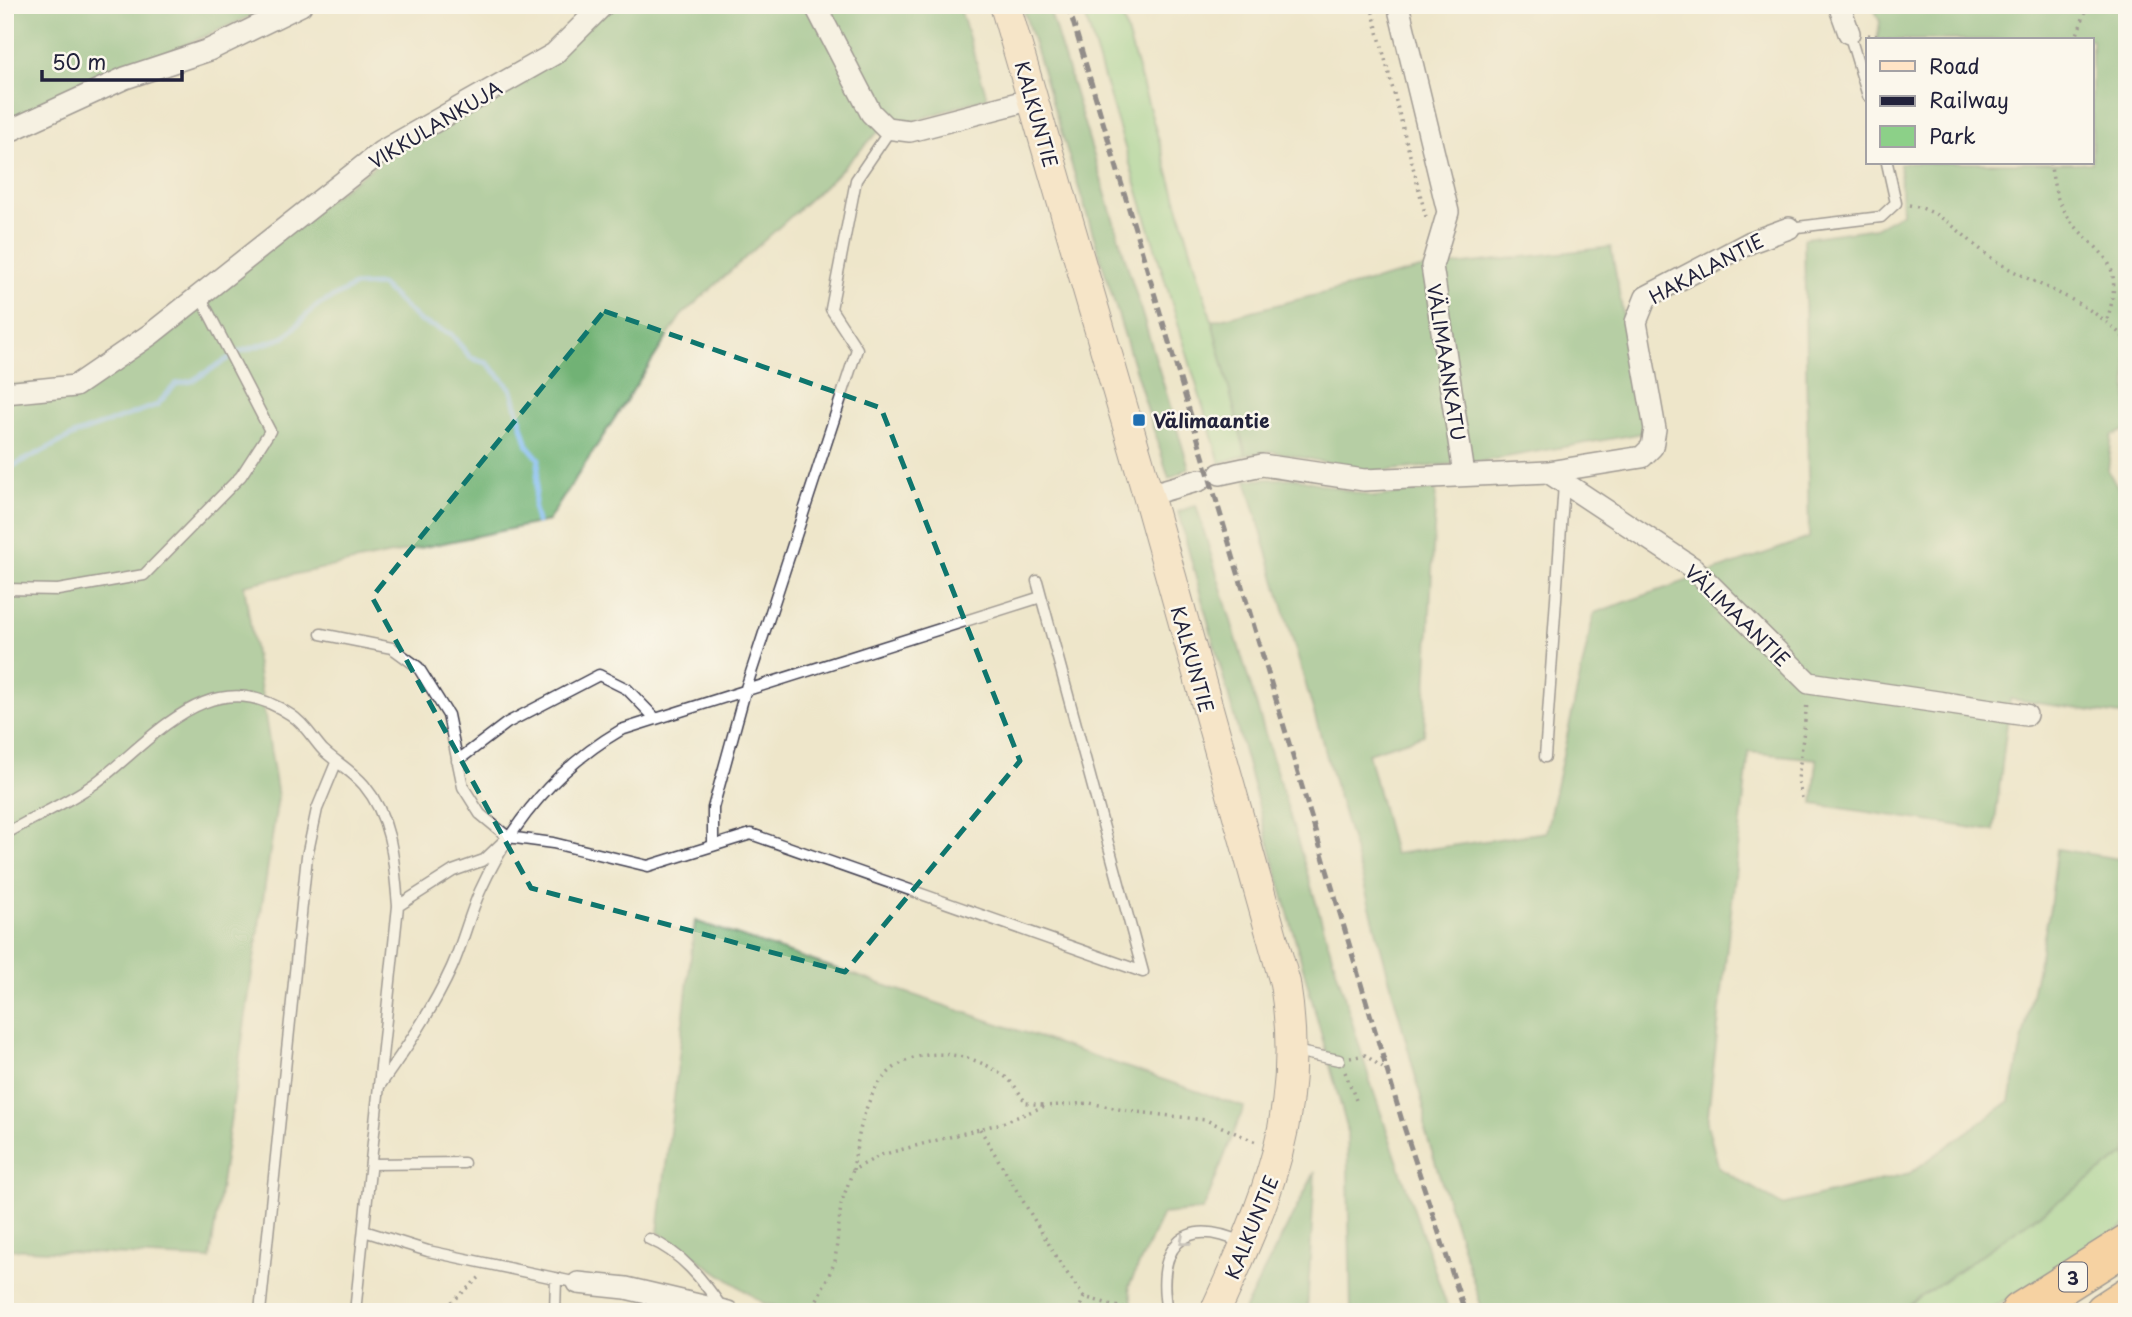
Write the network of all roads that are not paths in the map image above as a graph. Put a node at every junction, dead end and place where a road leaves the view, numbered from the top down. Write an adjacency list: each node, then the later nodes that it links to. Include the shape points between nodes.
1 (301, 5): 11 (street, via 209,50 125,78)
2 (603, 5): 14 (street, VIKKULANKUJA, via 554,54 381,152)
3 (816, 5): 10 (street, via 871,113)
4 (1005, 5): 9 (street, KALKUNTIE)
5 (1398, 5): 17 (street, VÄLIMAANKATU, via 1448,212 1432,266)
6 (1839, 5): 7 (street)
7 (1849, 33): 8 (lane)
8 (1866, 89)
9 (1033, 99): 10 (street, via 910,131); 20 (street, KALKUNTIE)
10 (890, 130): 25 (lane, via 856,180 831,309 858,349)
11 (5, 133)
12 (1887, 164): 13 (lane, HAKALANTIE, via 1896,203 1881,217)
13 (1789, 228): 18 (street, HAKALANTIE, via 1751,242 1646,297 1636,322 1655,429 1652,447 1642,457)
14 (200, 296): 15 (street, VIKKULANKUJA, via 75,386); 22 (lane, via 270,431 241,476 144,575 58,590)
15 (5, 393)
16 (1220, 474): 17 (street, via 1262,465 1364,480)
17 (1464, 474): 18 (street)
18 (1556, 478): 26 (street, VÄLIMAANTIE, via 1693,568 1809,683); 28 (lane)
19 (1199, 480): 20 (street)
20 (1148, 495): 35 (street, KALKUNTIE, via 1285,984)
21 (1037, 582): 23 (lane)
22 (5, 589)
23 (1041, 597): 25 (lane); 33 (lane, via 1143,972 751,834)
24 (321, 634): 29 (lane, via 392,648 418,667 448,715)
25 (746, 688): 27 (lane); 33 (lane, via 713,808)
26 (2026, 715)
27 (655, 718): 29 (lane, via 627,689 598,675 508,723); 32 (lane, via 621,730 562,770)
28 (1545, 757)
29 (457, 761): 32 (lane, via 463,787 480,814)
30 (336, 763): 31 (lane, via 294,716 268,702 229,696 195,705 161,726 93,784); 34 (lane, via 363,784 380,810 393,845); 48 (lane, via 317,809 307,856)
31 (5, 834)
32 (508, 837): 33 (lane, via 553,842 648,866); 34 (lane, via 484,859 453,871); 37 (lane, via 480,892 447,976 416,1034)
33 (713, 846)
34 (398, 906): 37 (lane)
35 (1291, 1050): 36 (lane); 42 (street, KALKUNTIE, via 1290,1097 1278,1160)
36 (1339, 1060)
37 (379, 1087): 39 (lane)
38 (464, 1163): 39 (lane)
39 (371, 1164): 40 (lane)
40 (364, 1231): 44 (lane, via 415,1248); 49 (lane)
41 (649, 1239): 47 (lane, via 691,1268)
42 (1246, 1244): 51 (lane, one-way to 51, via 1211,1231 1181,1238 1165,1270); 52 (street, KALKUNTIE)
43 (2127, 1244): 53 (highway, 3)
44 (556, 1278): 45 (lane); 50 (lane)
45 (579, 1283): 47 (street, via 625,1288)
46 (2127, 1297): 54 (highway, 3)
47 (725, 1311)
48 (260, 1312)
49 (355, 1312)
50 (555, 1312)
51 (1167, 1312)
52 (1215, 1312)
53 (2020, 1312)
54 (2104, 1312)

